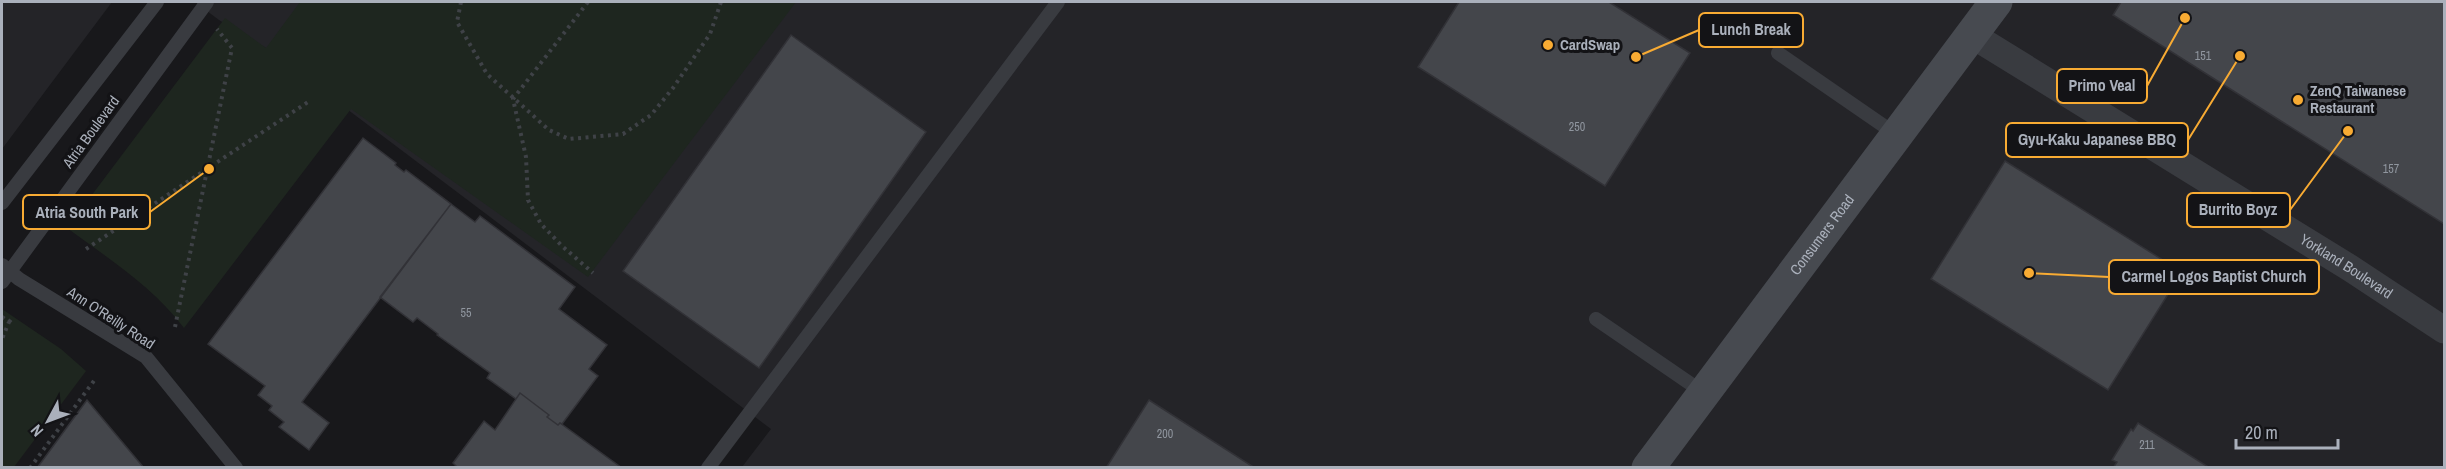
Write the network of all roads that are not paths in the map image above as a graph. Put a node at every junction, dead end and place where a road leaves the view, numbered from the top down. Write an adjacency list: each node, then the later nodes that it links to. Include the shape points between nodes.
1 (157, 2): 8 (lane, Atria Boulevard)
2 (207, 2): 9 (lane, Atria Boulevard)
3 (1058, 2): 14 (lane)
4 (1996, 2): 5 (street, Consumers Road)
5 (1972, 34): 7 (street, Consumers Road); 11 (street, Yorkland Boulevard)
6 (1778, 53): 7 (lane)
7 (1897, 135): 12 (street, Consumers Road)
8 (2, 203)
9 (4, 272): 13 (lane, Ann O'Reilly Road, via 146,357)
10 (1596, 319): 12 (lane)
11 (2445, 330)
12 (1704, 393): 15 (street, Consumers Road)
13 (236, 468)
14 (708, 468)
15 (1648, 468)

